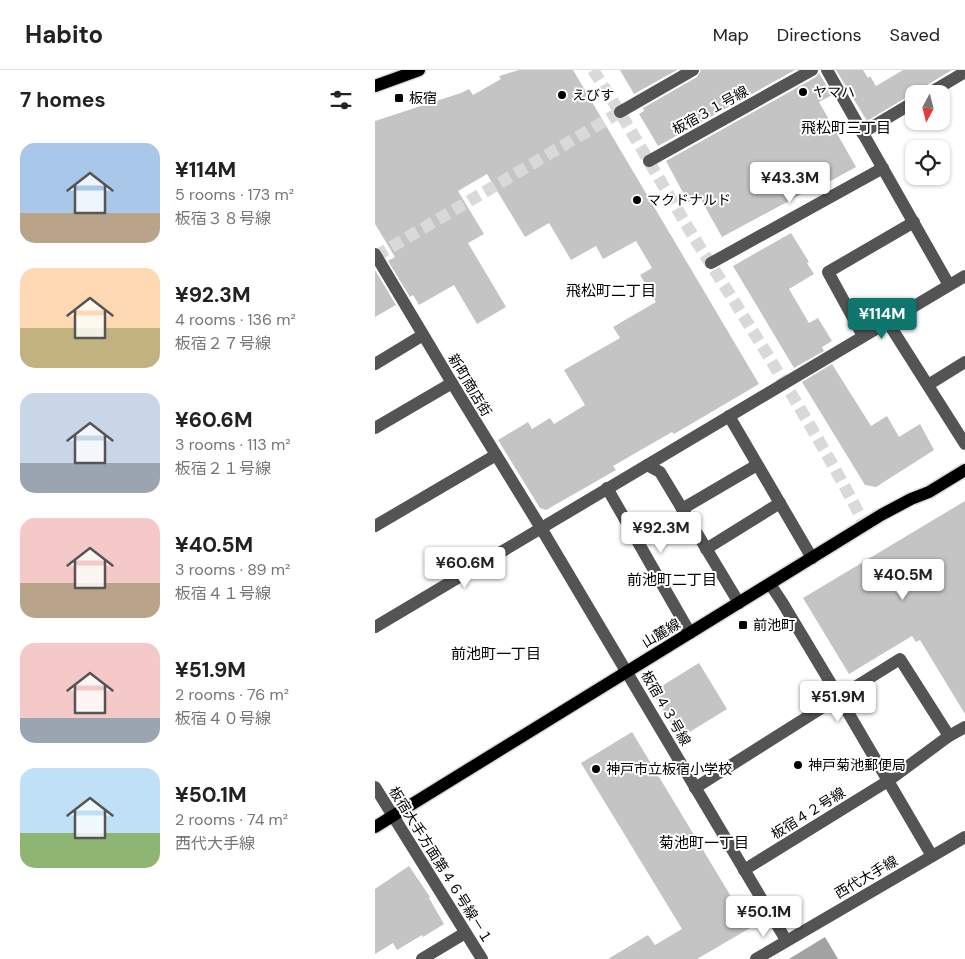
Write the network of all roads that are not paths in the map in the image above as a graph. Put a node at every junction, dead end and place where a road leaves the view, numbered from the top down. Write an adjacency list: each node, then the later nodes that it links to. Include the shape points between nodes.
1 (419, 70): 7 (main road)
2 (693, 70): 9 (street)
3 (812, 70): 11 (street, 板宿３１号線)
4 (827, 70): 10 (street)
5 (965, 72): 6 (street)
6 (943, 85)
7 (375, 86)
8 (905, 107): 10 (street)
9 (620, 112)
10 (862, 133): 12 (street)
11 (649, 161)
12 (883, 168): 13 (street); 15 (street)
13 (914, 222): 17 (street); 20 (street, via 829,272)
14 (375, 256): 19 (street, 新町商店街)
15 (711, 263)
16 (965, 276): 17 (street)
17 (949, 285): 18 (street)
18 (887, 321): 20 (street); 24 (street)
19 (423, 336): 22 (street); 23 (street, 新町商店街)
20 (863, 336): 25 (street)
21 (965, 362): 24 (street)
22 (375, 364)
23 (452, 383): 26 (street); 28 (street, 新町商店街)
24 (928, 384): 27 (street)
25 (729, 416): 29 (street); 30 (street)
26 (375, 428)
27 (965, 444)
28 (496, 455): 35 (street); 36 (street, 新町商店街)
29 (647, 465): 32 (street); 34 (street, via 660,472)
30 (757, 465): 33 (street); 34 (street)
31 (965, 470): 38 (main road, 山麓線, via 929,492 897,506)
32 (607, 488): 36 (street); 42 (street)
33 (780, 503): 37 (street); 38 (street)
34 (682, 509): 37 (street)
35 (375, 526)
36 (541, 528): 41 (street); 43 (street, 板宿４３号線)
37 (706, 549): 40 (street)
38 (812, 558): 39 (main road, 山麓線)
39 (769, 584): 40 (main road, 山麓線); 44 (street)
40 (739, 603): 42 (main road, 山麓線)
41 (375, 627)
42 (690, 633): 43 (main road, 山麓線)
43 (627, 671): 49 (street, 板宿４３号線); 50 (main road, 山麓線)
44 (839, 697): 46 (street, via 899,659); 47 (street); 49 (street)
45 (965, 727): 46 (street, 板宿４２号線)
46 (949, 736): 47 (street, 板宿４２号線)
47 (889, 781): 53 (street); 54 (street, 板宿４２号線)
48 (375, 787): 50 (street, 板宿大手方面第４６号線－１)
49 (695, 788): 54 (street, 板宿４３号線)
50 (393, 816): 51 (main road, 山麓線); 55 (street, 板宿大手方面第４６号線－１)
51 (375, 827)
52 (965, 837): 53 (street, 西代大手線)
53 (932, 856): 56 (street, 西代大手線)
54 (744, 870): 56 (street, 板宿４３号線)
55 (465, 933): 57 (street); 58 (street, 板宿大手方面第４６号線－１)
56 (786, 940): 59 (street, 西代大手線)
57 (422, 959)
58 (482, 959)
59 (756, 959)

